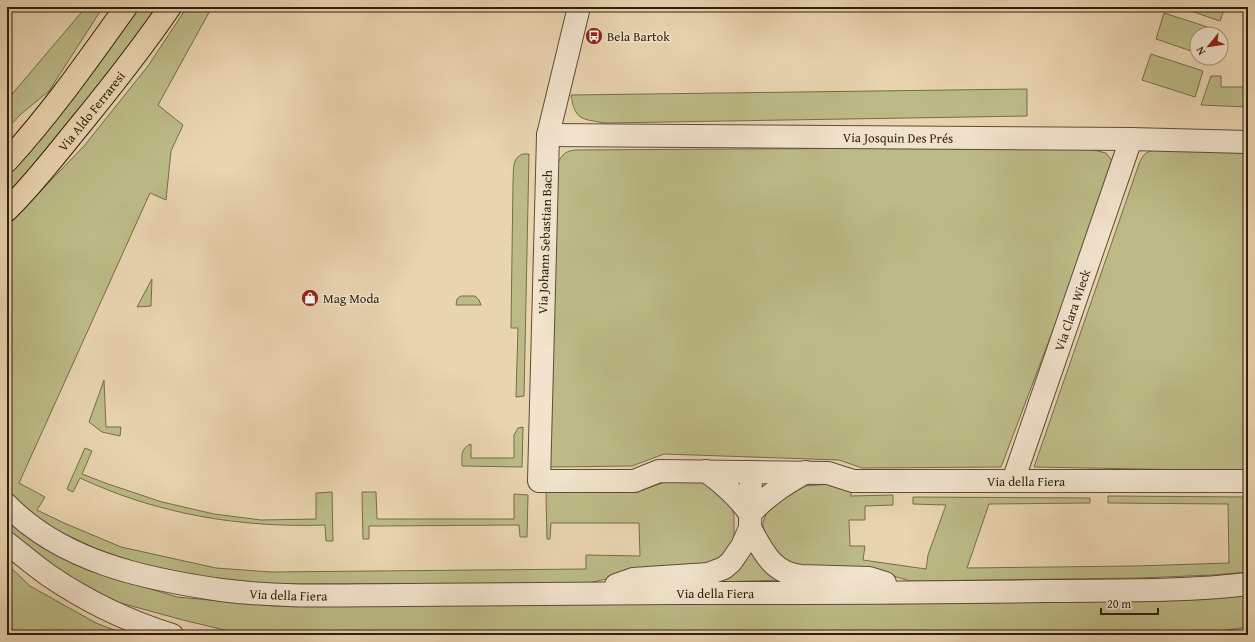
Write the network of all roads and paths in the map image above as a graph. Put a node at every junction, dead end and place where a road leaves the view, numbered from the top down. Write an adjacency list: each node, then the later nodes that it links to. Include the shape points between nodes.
1 (126, 7): 7 (main road, via 66,90 28,139)
2 (170, 7): 8 (main road, Via Aldo Ferraresi, via 48,165)
3 (579, 7): 4 (street, Via Johann Sebastian Bach)
4 (548, 135): 5 (street, Via Josquin Des Prés); 12 (street, Via Johann Sebastian Bach)
5 (1131, 139): 6 (street, Via Josquin Des Prés); 13 (street, Via Clara Wieck)
6 (1248, 142)
7 (7, 161)
8 (7, 210)
9 (706, 471): 10 (street, Via della Fiera); 12 (street, Via della Fiera, via 659,471 634,481); 16 (street, Via della Fiera, via 738,498)
10 (751, 472): 11 (street, Via della Fiera); 16 (street, Via della Fiera)
11 (806, 472): 13 (street, Via della Fiera, via 828,472 853,481); 16 (street, Via della Fiera, via 764,499)
12 (539, 481)
13 (1013, 481): 14 (street, Via della Fiera)
14 (1248, 481)
15 (7, 505): 20 (street, Via della Fiera, via 24,522 53,542 88,558 159,579 223,590 277,594)
16 (750, 521): 19 (street, Via della Fiera, via 770,560 785,572 797,575 869,578); 20 (street, Via della Fiera, via 742,546 734,558 717,572 633,579)
17 (7, 543): 21 (street, via 47,574 90,601 132,621)
18 (1248, 584): 19 (street, Via della Fiera, via 1188,589)
19 (913, 592): 20 (street, Via della Fiera)
20 (590, 594)
21 (172, 635)

